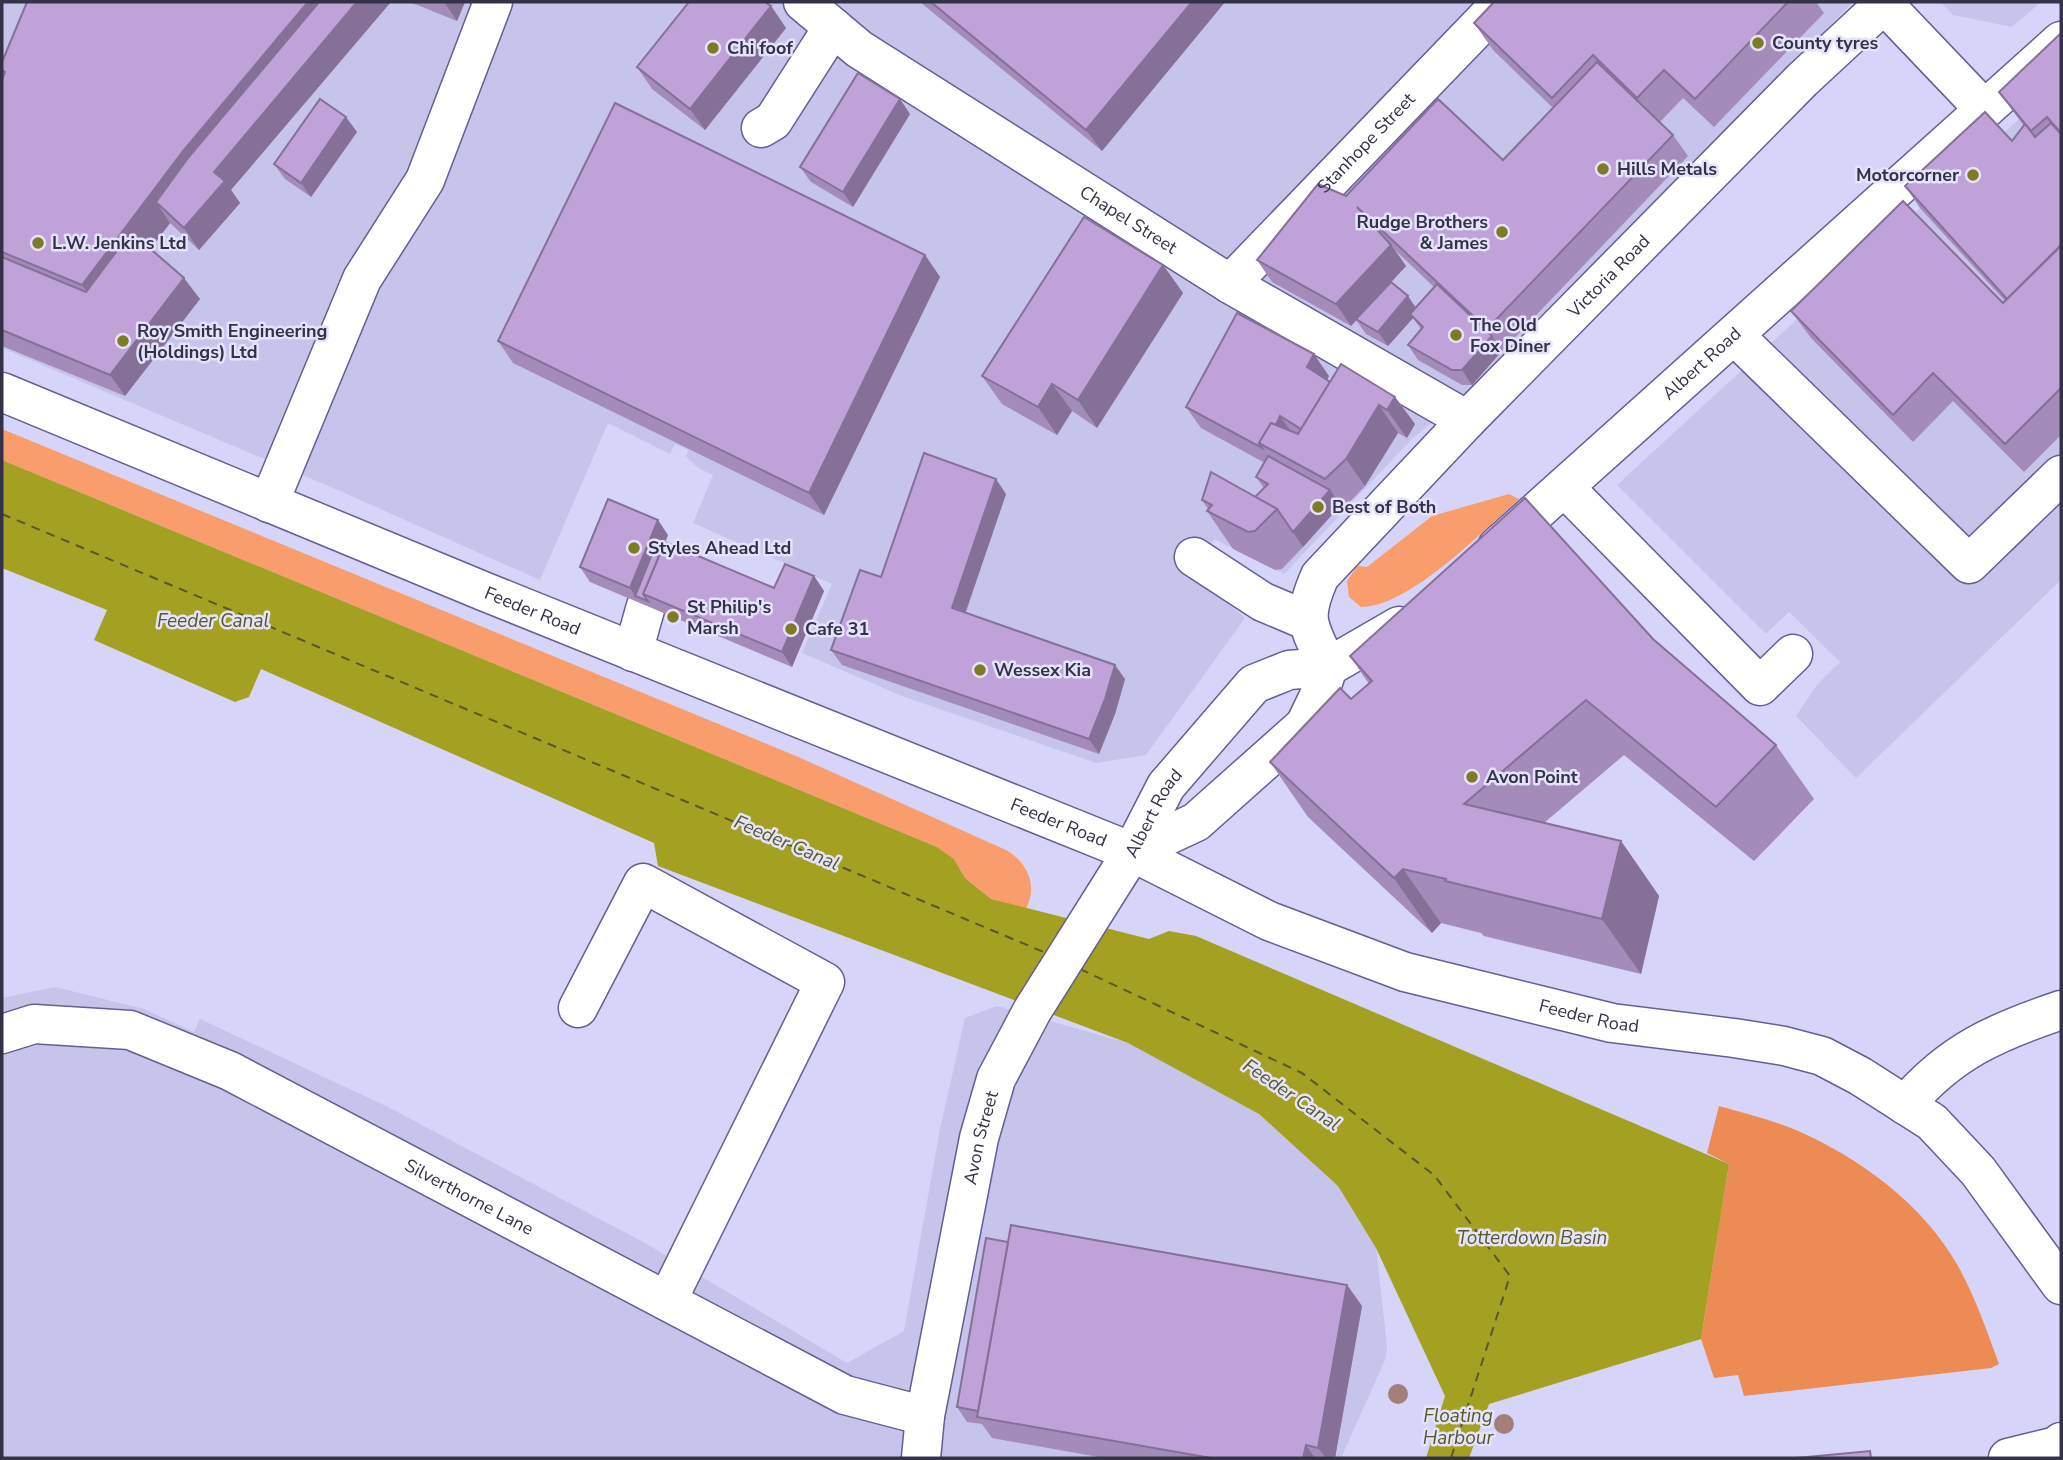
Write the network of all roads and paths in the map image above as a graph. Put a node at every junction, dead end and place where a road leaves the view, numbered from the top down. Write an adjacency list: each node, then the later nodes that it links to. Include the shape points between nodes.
1 (493, 2): 15 (street, via 425,180 362,279)
2 (803, 2): 5 (street, Chapel Street)
3 (1502, 2): 9 (street, Stanhope Street)
4 (1883, 3): 7 (street); 12 (street, Victoria Road)
5 (833, 27): 8 (street, via 773,121); 9 (street, Chapel Street, via 859,49)
6 (2061, 41): 7 (street, Albert Road)
7 (1984, 109): 10 (street, Albert Road)
8 (761, 128)
9 (1230, 284): 12 (street, Chapel Street)
10 (1734, 335): 13 (street, via 1969,564); 14 (street, Albert Road)
11 (2, 392): 15 (street, Feeder Road)
12 (1466, 421): 20 (street, Victoria Road, via 1320,576)
13 (2061, 475)
14 (1564, 487): 17 (street, Albert Road); 22 (street, via 1760,686)
15 (269, 503): 21 (street, Feeder Road)
16 (1194, 557): 20 (street, via 1263,602)
17 (1470, 571)
18 (646, 606): 21 (street)
19 (1429, 609): 23 (street, Albert Road)
20 (1308, 621): 23 (street)
21 (633, 652): 24 (street, Feeder Road)
22 (1793, 654)
23 (1328, 667): 24 (street, Albert Road, via 1305,725 1196,822); 24 (street, Albert Road, via 1289,670 1255,684 1166,786)
24 (1132, 852): 28 (street, Feeder Road, via 1269,921 1405,972 1612,1023 1747,1040 1822,1056); 31 (street, Avon Street, via 1032,1011 996,1079 979,1138)
25 (578, 1008): 30 (street, via 643,883 825,982)
26 (2061, 1010): 28 (street, via 1967,1049 1927,1079)
27 (2, 1034): 30 (street, Silverthorne Lane, via 34,1024 130,1030 230,1071)
28 (1905, 1105): 29 (street, Feeder Road, via 1933,1122 1978,1171)
29 (2061, 1285)
30 (667, 1301): 31 (street, Silverthorne Lane, via 845,1395)
31 (925, 1416): 33 (street, Avon Street)
32 (2053, 1445): 34 (street)
33 (921, 1458)
34 (2008, 1458)

